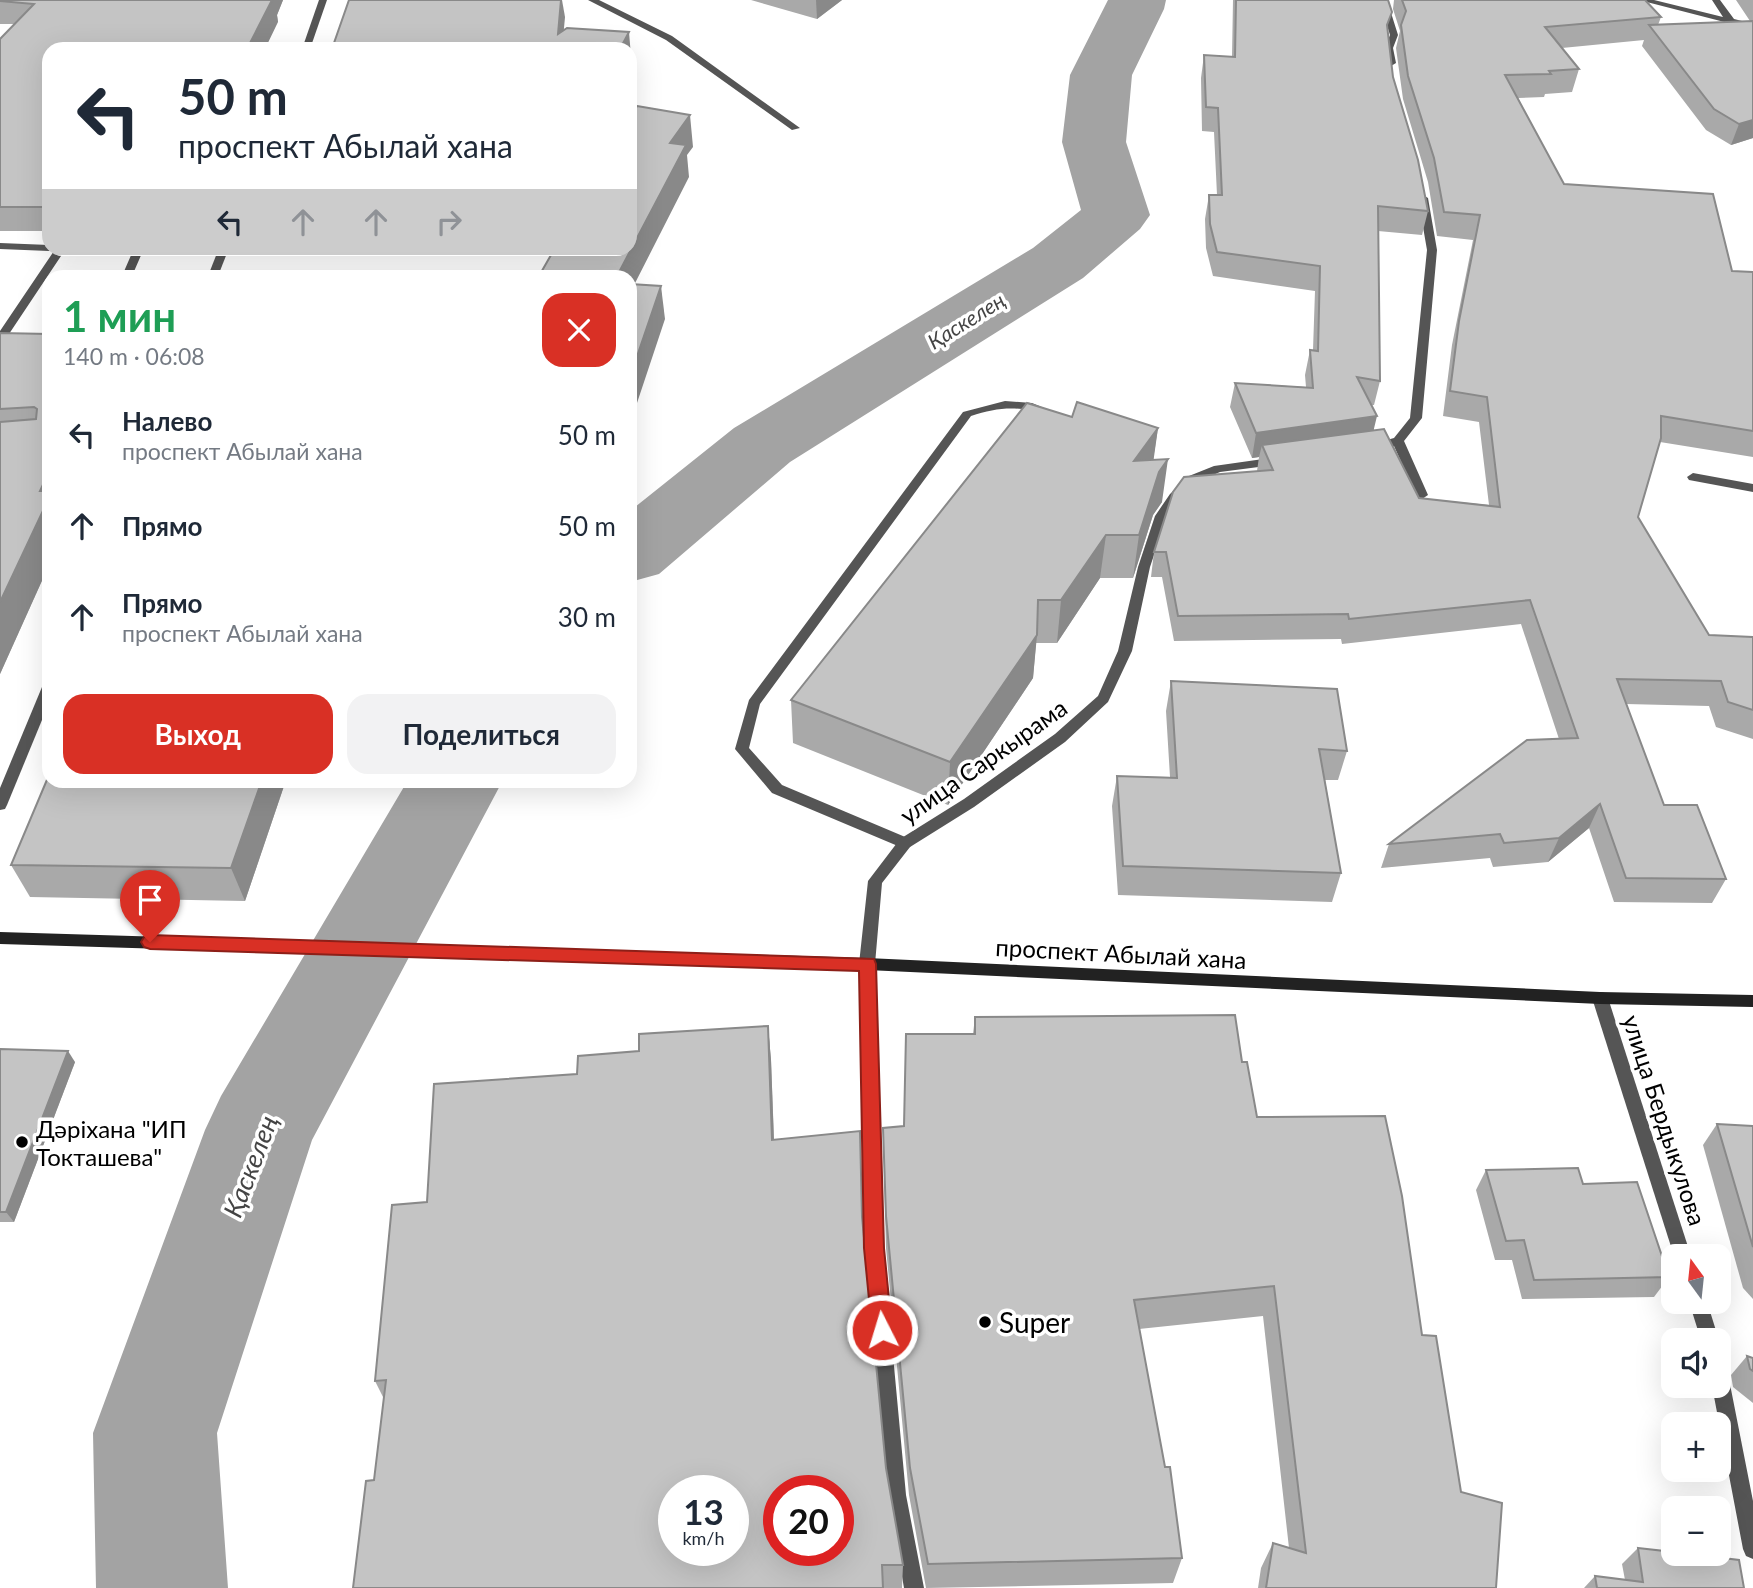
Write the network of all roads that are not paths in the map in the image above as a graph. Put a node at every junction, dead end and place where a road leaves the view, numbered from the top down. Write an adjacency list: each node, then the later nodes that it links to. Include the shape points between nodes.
1 (323, 0): 8 (street)
2 (592, 0): 10 (street, via 669,38)
3 (1643, 0): 6 (street)
4 (1716, 0): 6 (street)
5 (1387, 2): 9 (street, via 1394,35 1389,48)
6 (1731, 21): 7 (street)
7 (1753, 38)
8 (308, 42)
9 (1392, 74)
10 (795, 128)
11 (1420, 183): 17 (street, via 1432,250 1427,315 1416,418)
12 (0, 246): 13 (street)
13 (42, 248)
14 (42, 278): 15 (street)
15 (6, 336)
16 (1052, 413): 25 (street, via 1026,404 995,403 967,414 754,703 742,748 777,789)
17 (1398, 441): 18 (street); 22 (street)
18 (1358, 450)
19 (1285, 460): 25 (street, улица Саркырама, via 1218,469 1193,479 1174,497 1161,516 1125,650 1103,699 1050,745)
20 (1693, 477): 21 (street)
21 (1753, 488)
22 (1422, 495)
23 (42, 704): 24 (street)
24 (0, 805)
25 (905, 843): 27 (street, улица Саркырама, via 875,881)
26 (0, 938): 27 (main road, проспект Абылай хана)
27 (867, 964): 28 (main road, проспект Абылай хана); 33 (street, улица Саркырама, via 874,1248 897,1494)
28 (1600, 998): 29 (main road, проспект Абылай хана); 30 (street, улица Бердыкулова)
29 (1753, 1002)
30 (1679, 1244)
31 (1724, 1398): 32 (street)
32 (1753, 1549)
33 (914, 1588)

